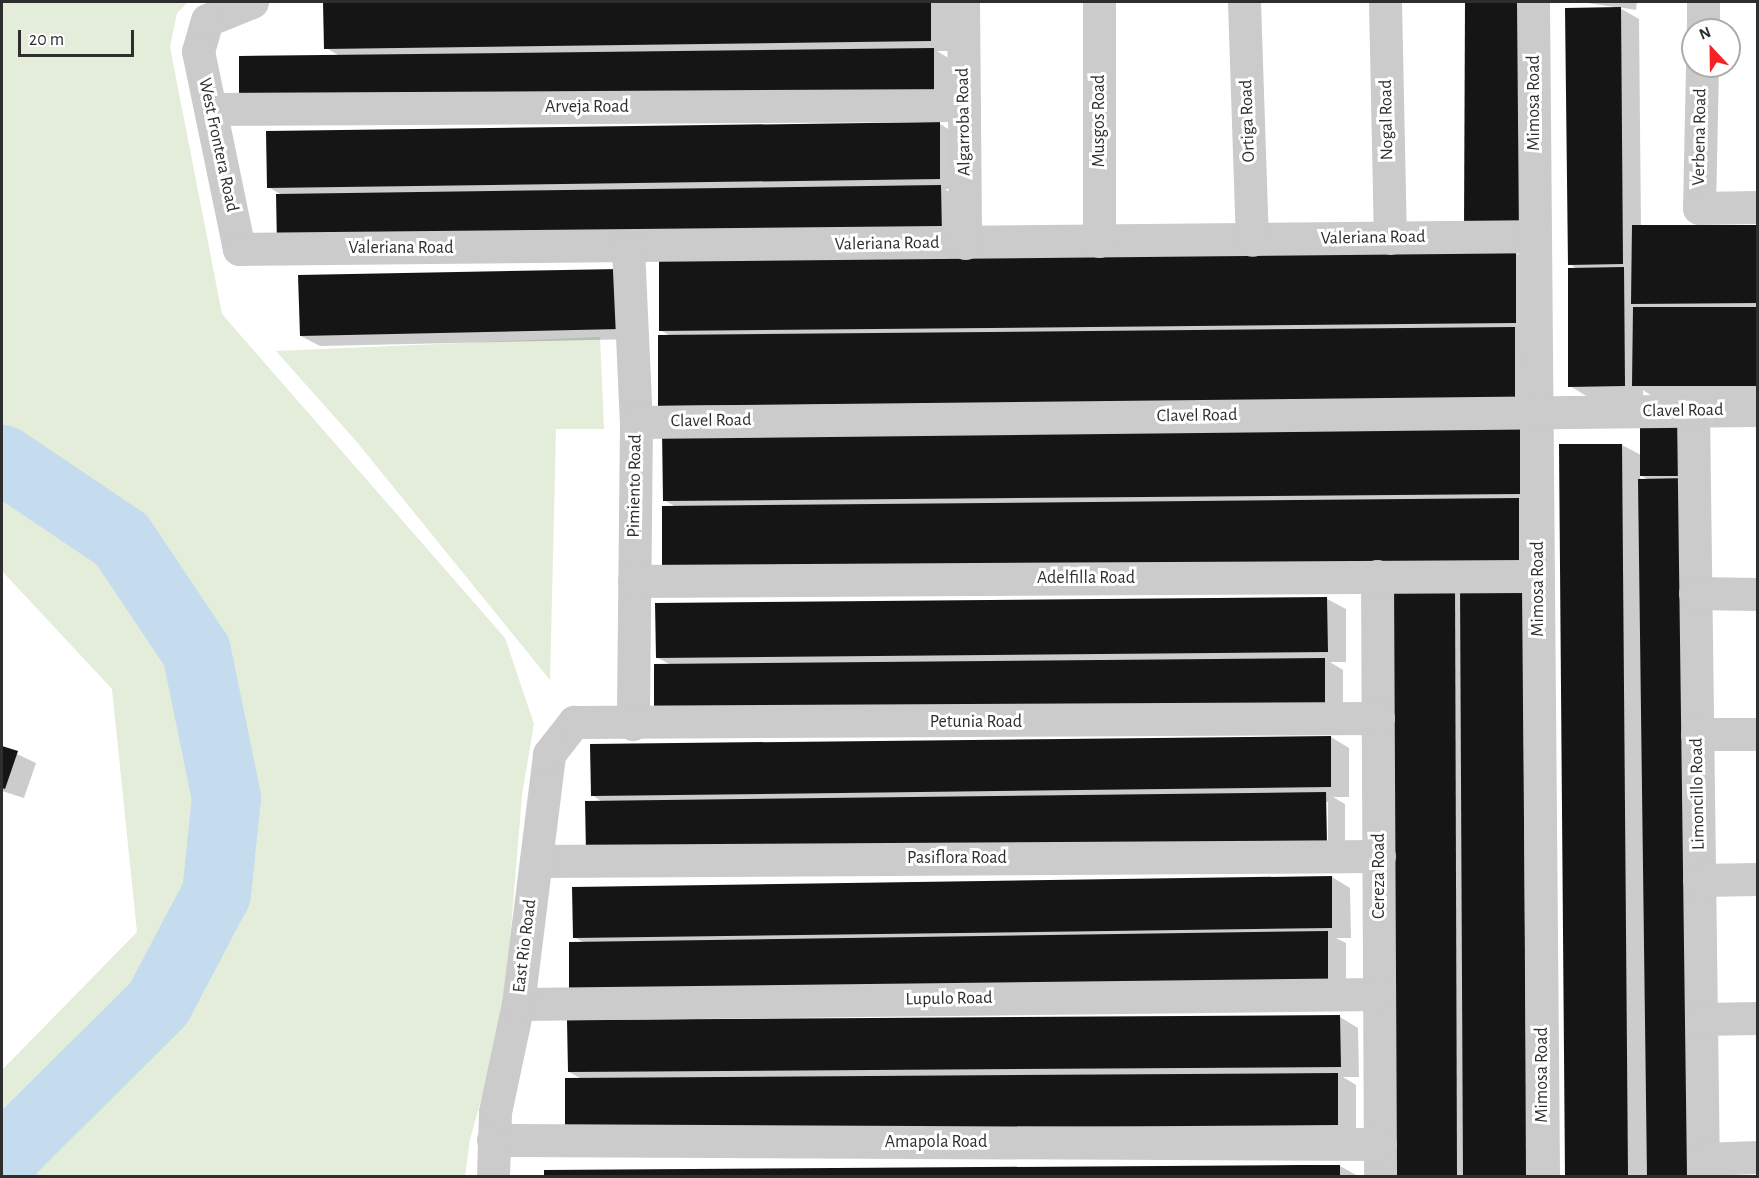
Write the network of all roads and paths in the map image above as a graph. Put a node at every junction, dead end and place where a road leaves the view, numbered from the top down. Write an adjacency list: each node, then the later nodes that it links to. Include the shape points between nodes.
1 (252, 2): 11 (street, West Frontera Road, via 207,20 198,51)
2 (963, 2): 10 (street, Algarroba Road)
3 (1099, 2): 16 (street, Musgos Road)
4 (1244, 2): 15 (street, Ortiga Road)
5 (1384, 2): 14 (street, Nogal Road)
6 (1533, 2): 13 (street, Mimosa Road)
7 (1703, 2): 8 (street)
8 (1703, 18)
9 (1702, 78): 12 (street, Verbena Road, via 1699,208)
10 (964, 105): 11 (street, Arveja Road); 17 (street, Algarroba Road)
11 (211, 109): 19 (street, West Frontera Road)
12 (1758, 207)
13 (1535, 236): 14 (street, Valeriana Road); 22 (street, Mimosa Road)
14 (1390, 238): 15 (street, Valeriana Road)
15 (1252, 240): 16 (street, Valeriana Road)
16 (1099, 241): 17 (street, Valeriana Road)
17 (965, 243): 18 (street, Valeriana Road)
18 (628, 248): 19 (street, Valeriana Road); 23 (street, Pimiento Road)
19 (239, 249)
20 (1758, 410): 21 (street, Clavel Road)
21 (1693, 411): 22 (street, Clavel Road); 27 (street, Limoncillo Road)
22 (1536, 412): 23 (street, Clavel Road); 25 (street, Mimosa Road)
23 (636, 422): 26 (street, Pimiento Road)
24 (1377, 576): 25 (street, Adelfilla Road); 26 (street, Adelfilla Road); 29 (street, Cereza Road)
25 (1538, 576): 48 (street, Mimosa Road)
26 (634, 581): 31 (street, Pimiento Road)
27 (1695, 593): 28 (street); 33 (street, Limoncillo Road)
28 (1758, 594)
29 (1378, 718): 31 (street, Petunia Road); 34 (street, Cereza Road)
30 (574, 722): 31 (street, Petunia Road); 35 (street, East Rio Road, via 549,754)
31 (633, 724)
32 (1758, 734): 33 (street)
33 (1697, 735): 37 (street, Limoncillo Road)
34 (1378, 856): 35 (street, Pasiflora Road); 38 (street, Cereza Road)
35 (536, 861): 39 (street, East Rio Road)
36 (1758, 879): 37 (street)
37 (1699, 880): 41 (street, Limoncillo Road)
38 (1379, 994): 39 (street, Lupulo Road); 43 (street, Cereza Road)
39 (518, 1004): 42 (street, East Rio Road)
40 (1758, 1018): 41 (street)
41 (1701, 1019): 45 (street, Limoncillo Road)
42 (493, 1140): 43 (street, Amapola Road); 46 (street, East Rio Road)
43 (1380, 1144): 47 (street, Cereza Road)
44 (1758, 1157): 45 (street)
45 (1703, 1168)
46 (493, 1176)
47 (1380, 1176)
48 (1543, 1176)

